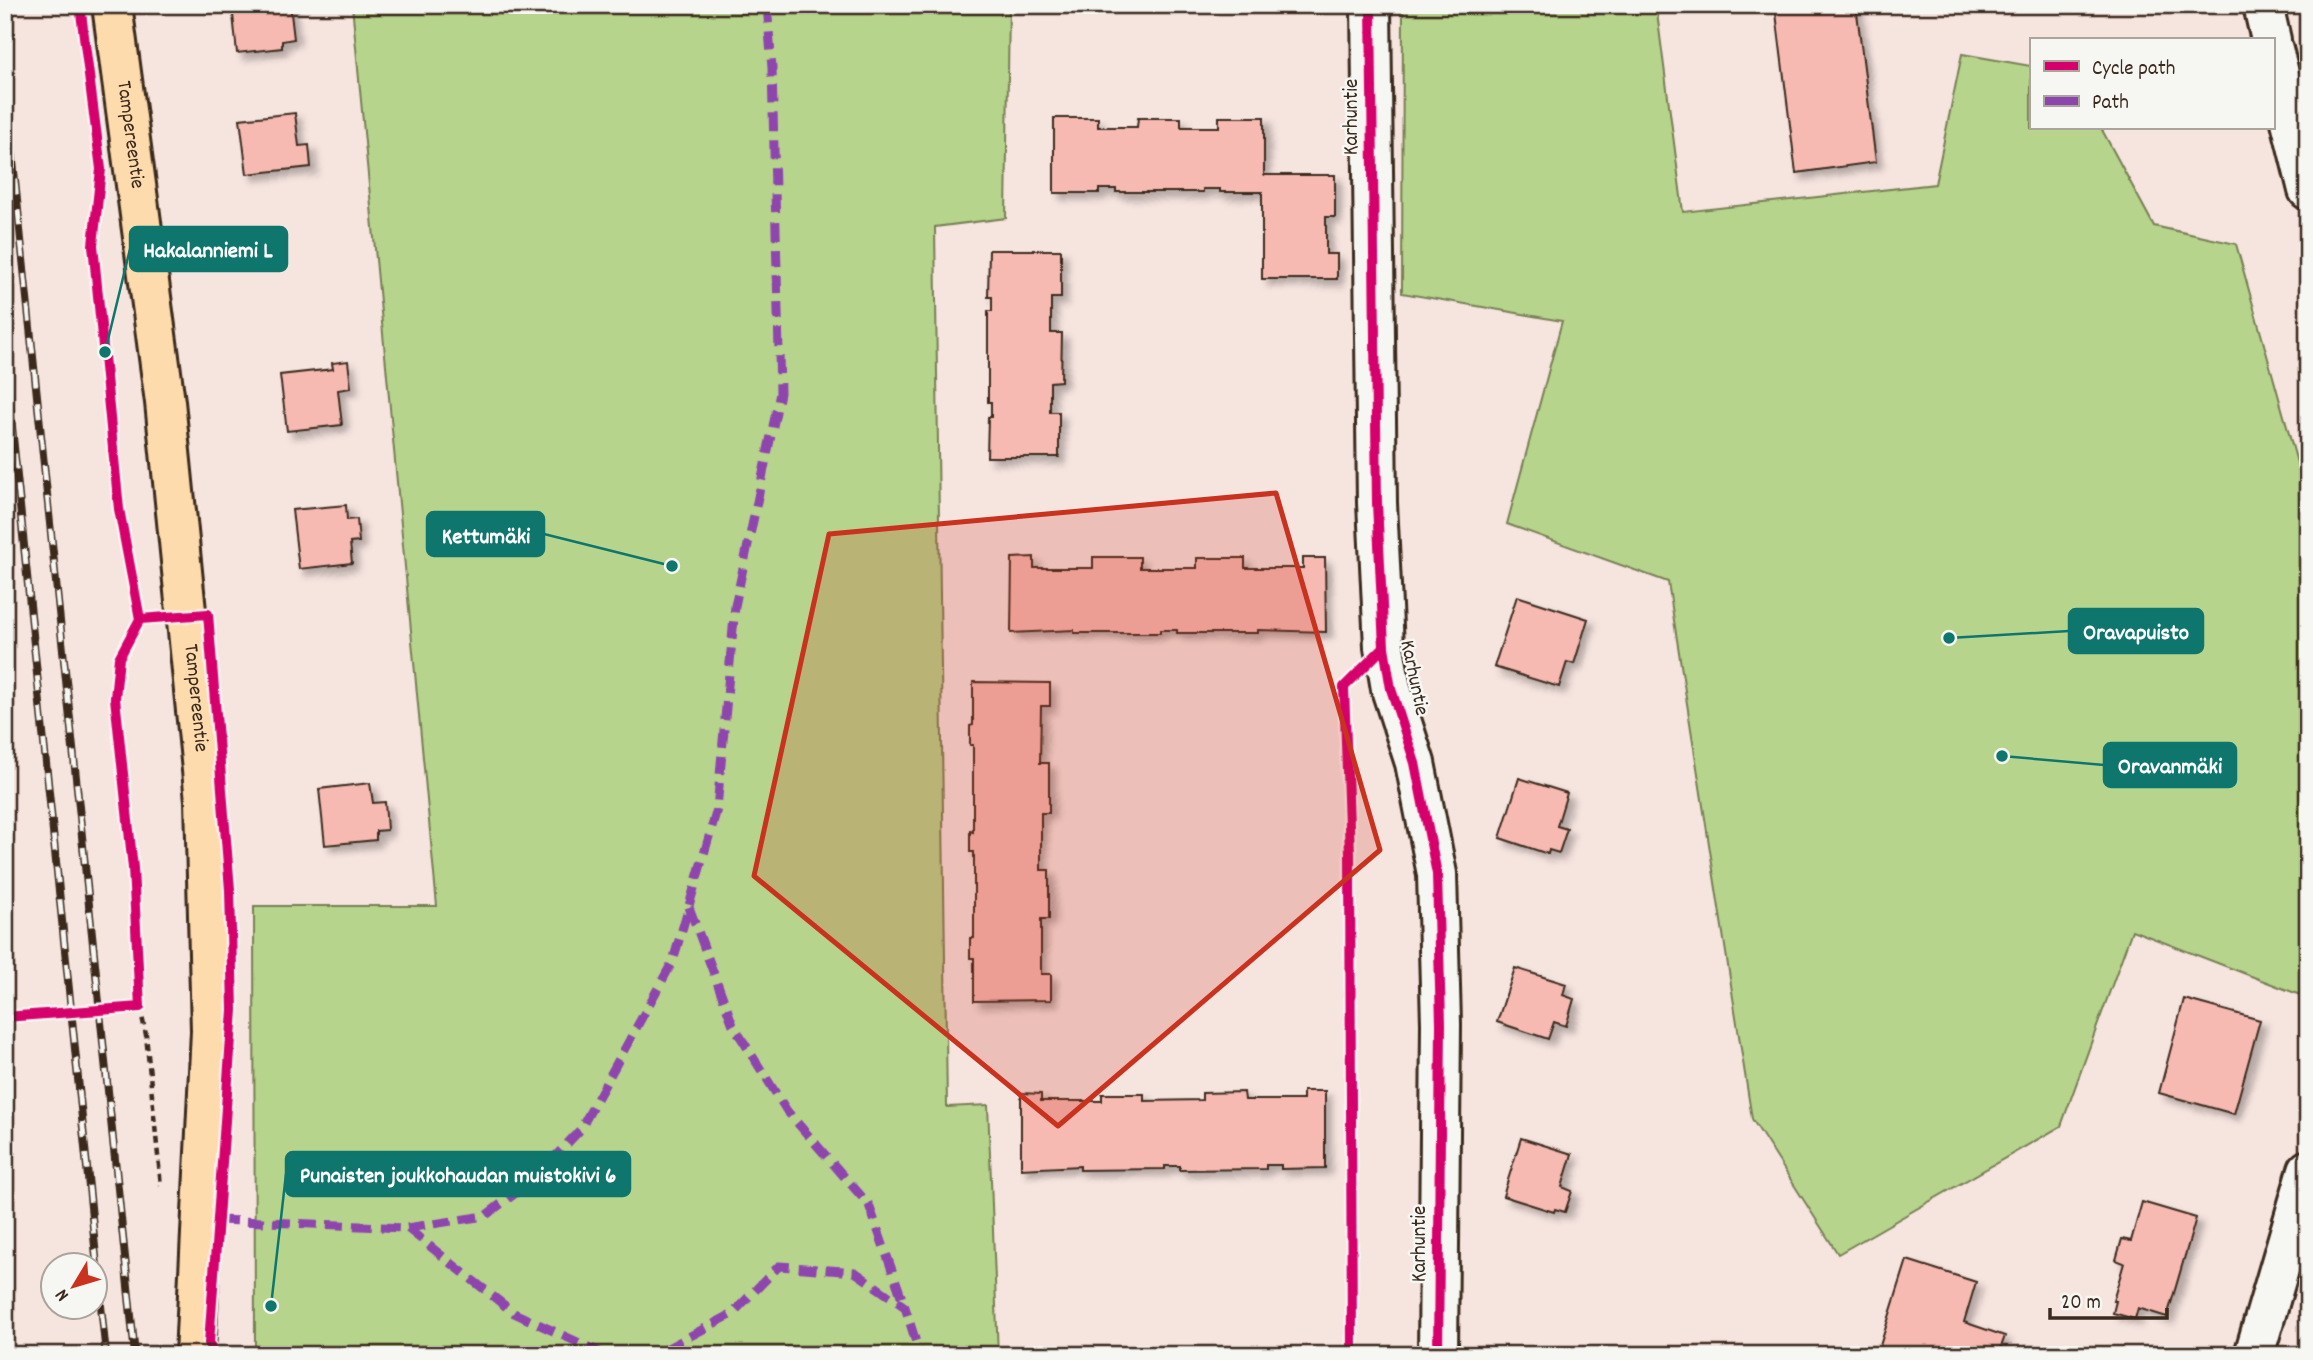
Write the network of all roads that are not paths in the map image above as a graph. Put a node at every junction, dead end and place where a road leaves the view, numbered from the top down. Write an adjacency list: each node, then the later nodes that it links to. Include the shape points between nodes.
1 (112, 5): 8 (main road, Tampereentie, via 165,402 205,800 211,1031)
2 (1371, 5): 9 (street, Karhuntie, via 1377,489 1384,648 1391,688 1415,763 1437,874 1441,1024)
3 (2263, 5): 4 (street)
4 (2270, 38)
5 (2274, 53): 6 (street)
6 (2308, 190)
7 (2308, 1170): 10 (street)
8 (195, 1355)
9 (1438, 1355)
10 (2254, 1355)

